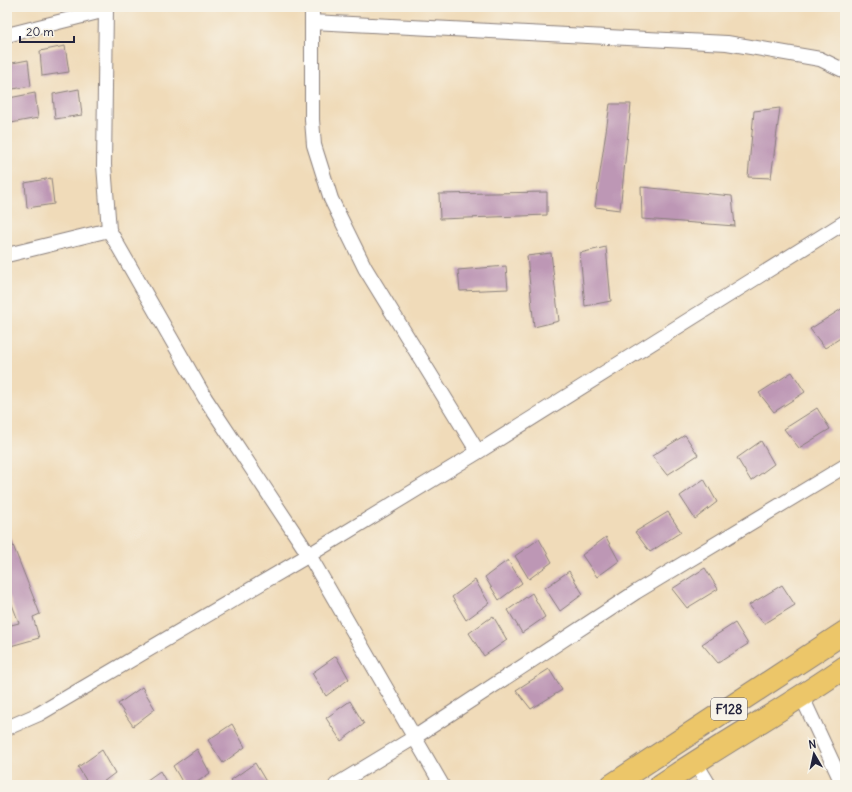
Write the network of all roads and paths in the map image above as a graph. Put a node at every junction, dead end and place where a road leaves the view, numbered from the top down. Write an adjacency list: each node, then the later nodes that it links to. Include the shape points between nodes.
1 (312, 7): 3 (street)
2 (106, 9): 4 (street); 7 (street, via 104,165)
3 (312, 22): 5 (street, via 727,43 820,59); 9 (street, via 314,145 331,199 365,268)
4 (7, 35)
5 (845, 71)
6 (845, 222): 9 (street)
7 (109, 230): 8 (street); 11 (street, via 205,398)
8 (7, 255)
9 (478, 452): 11 (street)
10 (845, 466): 16 (street, via 630,596)
11 (309, 555): 15 (street, via 40,714); 16 (street)
12 (845, 632): 20 (main road, F128)
13 (845, 667): 14 (main road, F128)
14 (802, 697): 17 (main road, F128); 23 (street)
15 (7, 728)
16 (415, 737): 18 (street); 19 (street)
17 (695, 762): 21 (main road, F128); 22 (street)
18 (336, 785)
19 (442, 785)
20 (612, 785)
21 (661, 785)
22 (709, 785)
23 (843, 785)

